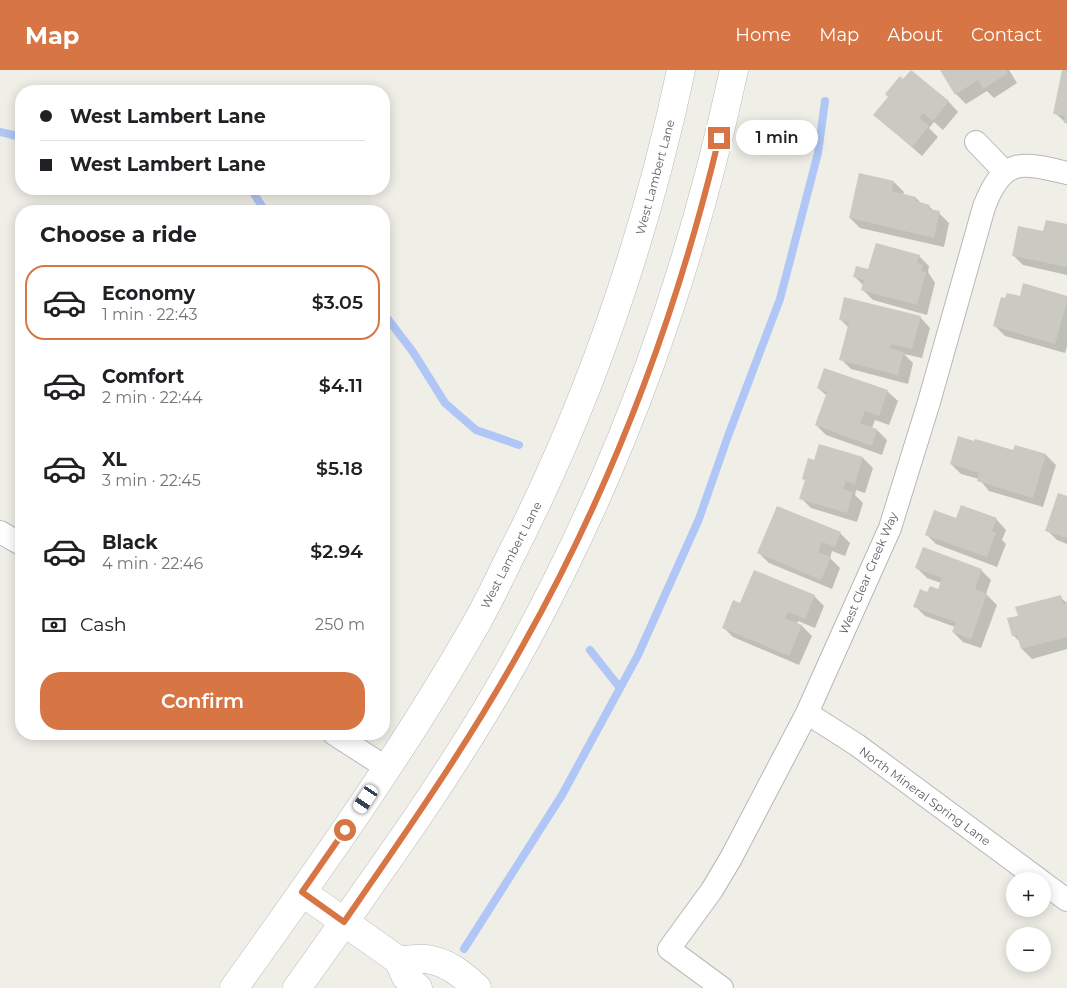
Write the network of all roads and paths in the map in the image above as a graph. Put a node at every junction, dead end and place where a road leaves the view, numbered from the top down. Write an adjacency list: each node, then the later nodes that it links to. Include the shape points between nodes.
1 (681, 70): 10 (main road, West Lambert Lane, via 660,164 638,241 616,310 558,459 479,619)
2 (734, 70): 15 (main road, via 708,186 688,256 665,327 602,489 524,644 482,717)
3 (976, 142): 4 (street)
4 (1004, 172): 5 (street, via 1026,165); 8 (street, West Clear Creek Way, via 992,186 984,207 890,528)
5 (1067, 173)
6 (0, 532): 7 (street)
7 (15, 541)
8 (807, 713): 11 (street, North Mineral Spring Lane, via 857,745); 21 (street, West Clear Creek Way, via 731,858 712,890 669,948)
9 (343, 740): 10 (street)
10 (387, 768): 13 (main road, West Lambert Lane)
11 (1028, 872)
12 (1051, 888): 14 (street, North Mineral Spring Lane)
13 (302, 892): 15 (main road); 17 (main road, West Lambert Lane)
14 (1067, 900)
15 (344, 922): 16 (main road); 18 (main road)
16 (398, 960): 19 (main road, via 406,977); 20 (main road, via 426,959 441,963)
17 (234, 988)
18 (298, 988)
19 (418, 988)
20 (477, 988)
21 (722, 988)

